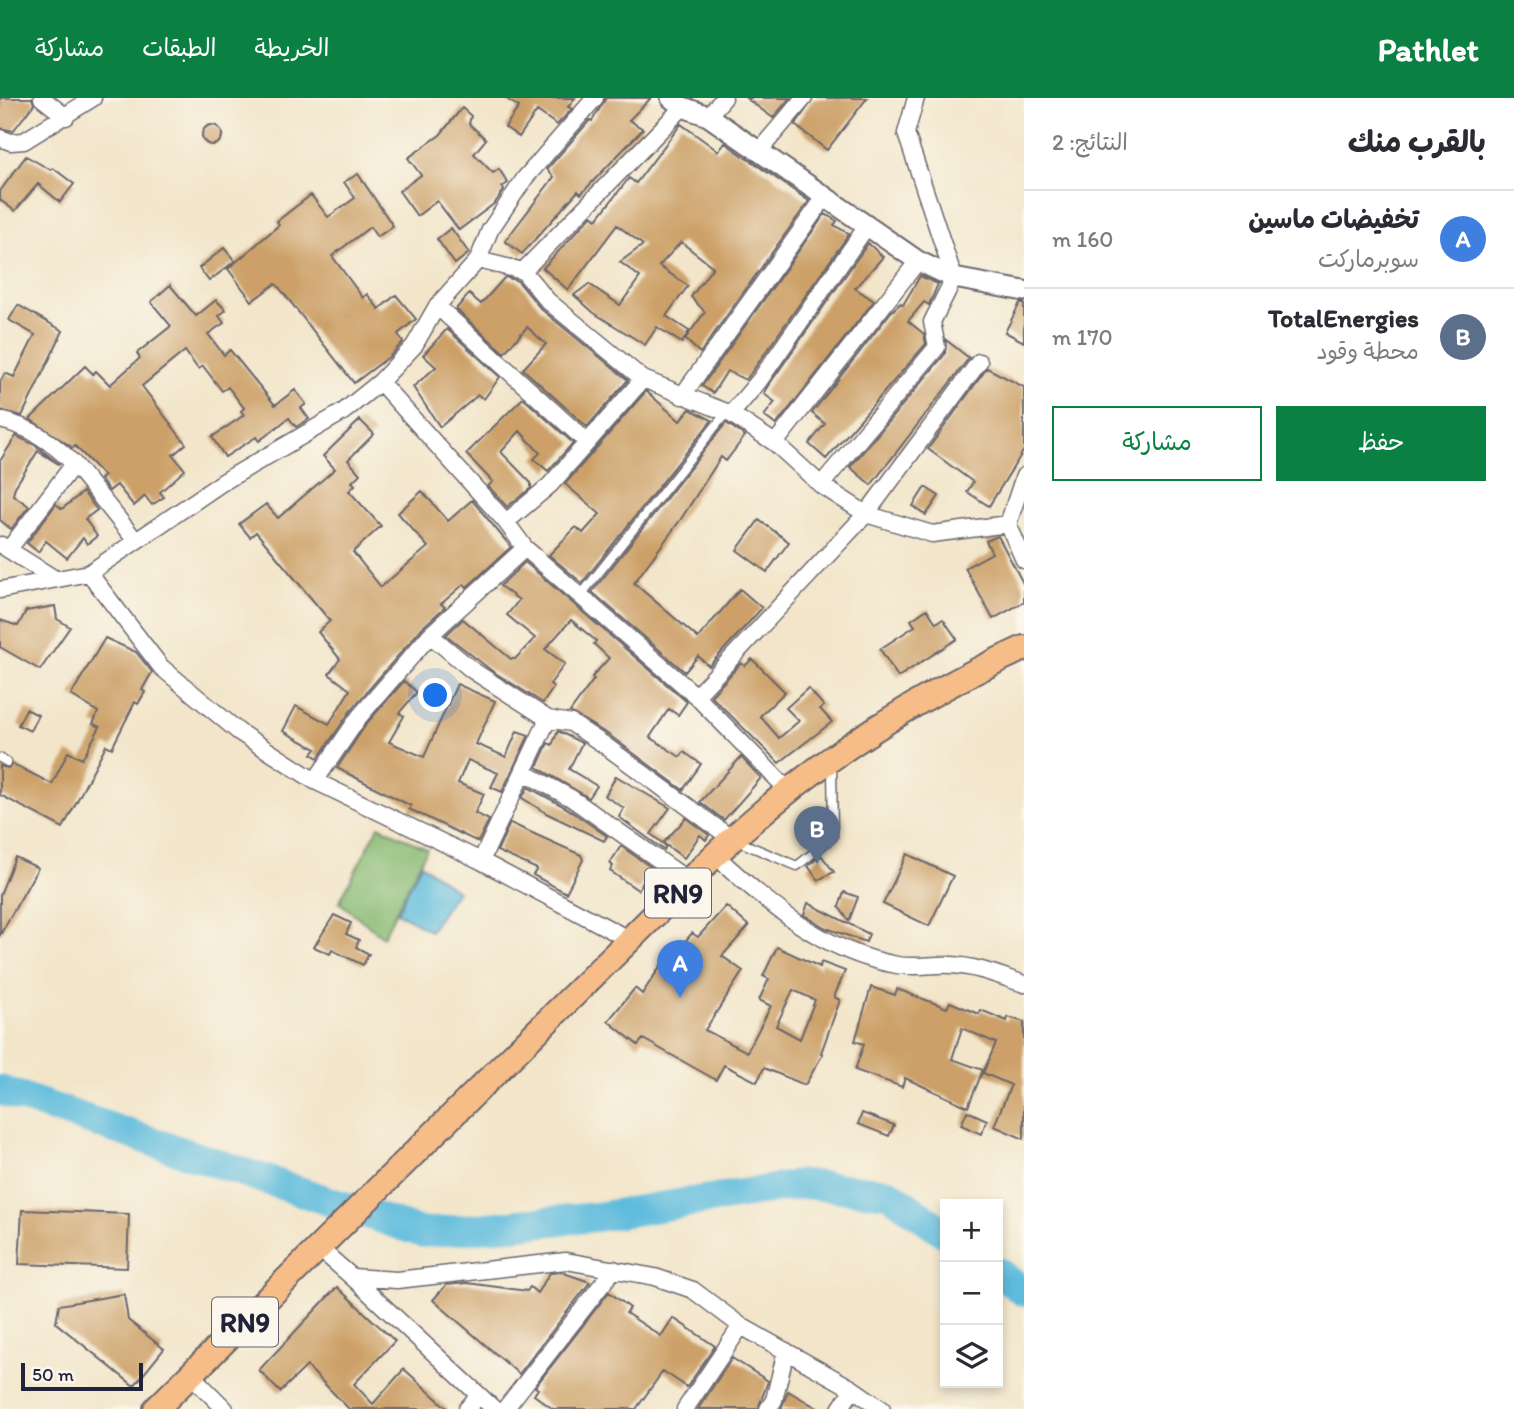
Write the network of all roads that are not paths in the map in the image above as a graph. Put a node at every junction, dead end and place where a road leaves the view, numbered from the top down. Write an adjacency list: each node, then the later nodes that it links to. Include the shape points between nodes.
1 (42, 98): 9 (street)
2 (93, 98): 9 (street)
3 (595, 98): 14 (street, via 525,178 490,230)
4 (724, 98): 8 (street)
5 (804, 98): 11 (street)
6 (916, 98): 17 (street, via 906,134)
7 (677, 103): 8 (street); 16 (street)
8 (708, 116): 11 (street)
9 (66, 117): 10 (street, via 24,141)
10 (0, 138)
11 (759, 151): 12 (street)
12 (825, 197): 13 (street); 23 (street)
13 (867, 226): 15 (street); 24 (street, via 759,381)
14 (478, 260): 16 (street); 19 (street)
15 (918, 261): 17 (street); 27 (street)
16 (523, 271): 21 (street, via 548,301)
17 (954, 278): 18 (street); 30 (street, via 932,323 937,348)
18 (1024, 292)
19 (437, 306): 22 (street, via 414,346); 26 (street)
20 (979, 362): 31 (street)
21 (643, 379): 23 (street); 26 (street)
22 (380, 382): 32 (street); 34 (street, via 343,412 223,482)
23 (682, 396): 24 (street)
24 (728, 413): 27 (street); 41 (lane)
25 (0, 420): 28 (street, via 41,436)
26 (587, 442): 32 (street, via 550,485)
27 (775, 443): 30 (street)
28 (74, 464): 34 (street); 35 (street)
29 (1024, 476): 33 (street)
30 (821, 485): 31 (street)
31 (866, 514): 33 (street, via 932,534); 44 (street)
32 (506, 522): 36 (street)
33 (1008, 524): 37 (street)
34 (136, 541): 38 (street)
35 (4, 547): 39 (street)
36 (525, 548): 41 (street); 42 (street)
37 (1024, 560)
38 (89, 573): 39 (street); 48 (street, via 161,667 239,732)
39 (55, 579): 40 (street)
40 (0, 590)
41 (582, 595): 44 (street)
42 (430, 635): 45 (street, via 471,670); 48 (street, via 359,717)
43 (1024, 648): 46 (main road, RN9, via 887,720)
44 (696, 696): 49 (street)
45 (548, 719): 47 (street); 50 (street, via 571,723)
46 (832, 756): 49 (main road, RN9); 50 (lane, via 833,837 797,866)
47 (523, 772): 51 (street); 52 (street, via 571,798)
48 (316, 780): 51 (street)
49 (788, 790): 50 (main road, RN9)
50 (724, 847): 52 (main road, RN9); 54 (street, via 785,918 821,937 898,965 953,965)
51 (481, 861): 53 (street)
52 (690, 881): 53 (main road, RN9)
53 (631, 940): 55 (main road, RN9)
54 (1024, 984)
55 (327, 1242): 57 (street); 60 (main road, RN9)
56 (614, 1269): 57 (street, via 566,1261 397,1280); 58 (street, via 692,1290); 67 (street)
57 (352, 1277): 62 (street)
58 (741, 1326): 59 (street); 68 (street)
59 (786, 1351): 61 (street); 69 (street)
60 (191, 1375): 63 (main road, RN9); 64 (street)
61 (853, 1389): 70 (street); 71 (street)
62 (479, 1395): 65 (street); 66 (street)
63 (156, 1409)
64 (225, 1409)
65 (467, 1409)
66 (494, 1409)
67 (505, 1409)
68 (685, 1409)
69 (768, 1409)
70 (840, 1409)
71 (882, 1409)

